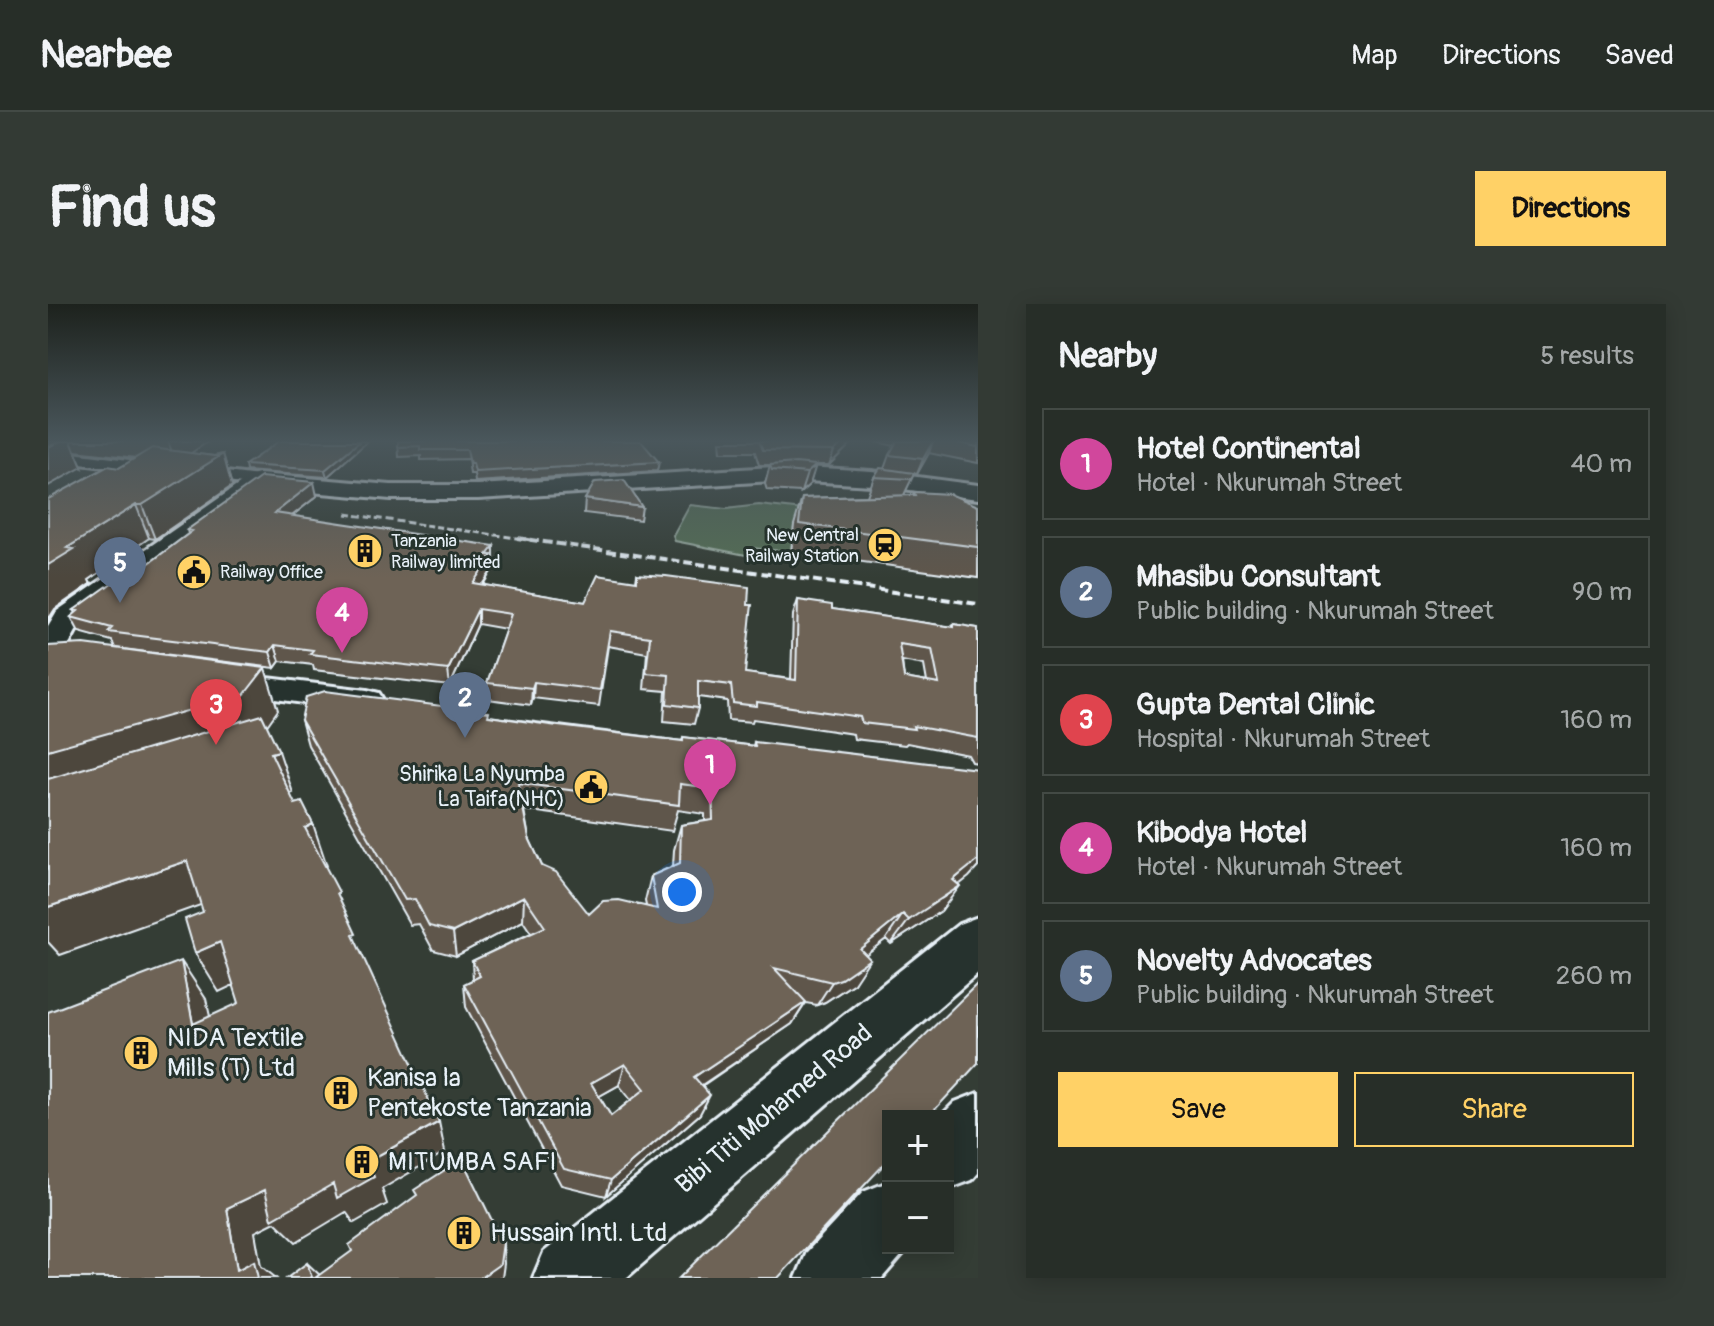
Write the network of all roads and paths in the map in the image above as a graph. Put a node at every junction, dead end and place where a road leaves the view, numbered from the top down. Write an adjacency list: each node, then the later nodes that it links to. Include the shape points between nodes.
1 (251, 486): 10 (main road, via 68,617)
2 (273, 486): 7 (main road, via 393,502 649,494)
3 (297, 486): 4 (main road, via 478,492)
4 (569, 486)
5 (939, 486): 6 (main road)
6 (978, 492)
7 (706, 503)
8 (937, 511): 9 (main road)
9 (977, 516)
10 (63, 664)
11 (180, 677): 12 (main road)
12 (407, 707)
13 (978, 940): 17 (highway, Bibi Titi Mohamed Road)
14 (978, 1125): 15 (highway)
15 (954, 1150)
16 (882, 1224): 18 (highway)
17 (570, 1278)
18 (833, 1278)

